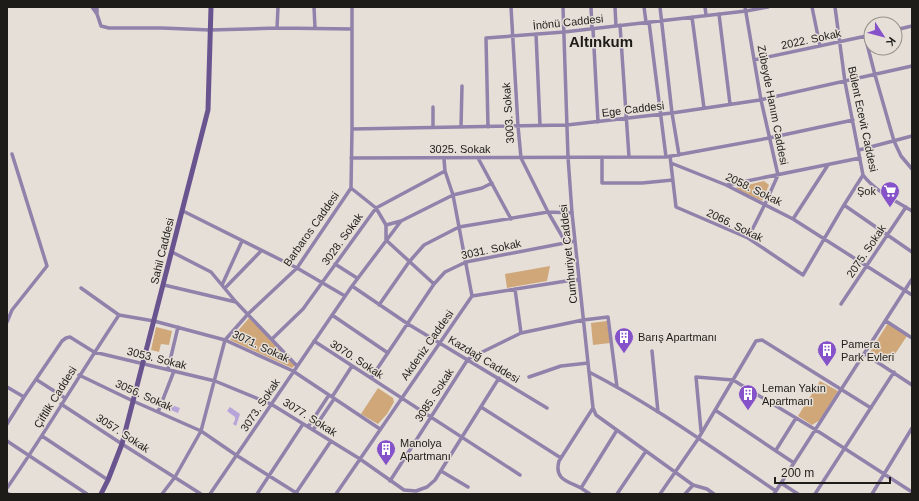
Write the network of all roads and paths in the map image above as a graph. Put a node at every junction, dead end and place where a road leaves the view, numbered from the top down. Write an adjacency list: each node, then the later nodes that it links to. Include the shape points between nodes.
1 (92, 7): 18 (street)
2 (97, 7): 18 (street)
3 (211, 7): 29 (street, Sahil Caddesi)
4 (278, 7): 25 (street)
5 (314, 7): 26 (street)
6 (352, 7): 27 (street, Barbaros Caddesi)
7 (511, 7): 32 (street, 3003. Sokak)
8 (563, 7): 30 (street, Cumhuriyet Caddesi)
9 (591, 7): 28 (street)
10 (615, 7): 24 (street)
11 (644, 7): 23 (street)
12 (660, 7): 22 (street)
13 (705, 7): 20 (street)
14 (768, 7): 17 (street, İnönü Caddesi)
15 (812, 7): 35 (street)
16 (835, 7): 34 (street, Bülent Ecevit Caddesi)
17 (745, 9): 19 (street, İnönü Caddesi); 37 (street, Zübeyde Hanım Caddesi)
18 (97, 14): 29 (street, via 101,26 109,28)
19 (719, 14): 20 (street, İnönü Caddesi); 43 (street)
20 (706, 15): 21 (street, İnönü Caddesi)
21 (692, 17): 22 (street, İnönü Caddesi); 45 (street)
22 (662, 21): 23 (street, İnönü Caddesi); 46 (street)
23 (648, 22): 24 (street, İnönü Caddesi); 47 (street)
24 (618, 26): 28 (street, İnönü Caddesi); 48 (street)
25 (277, 28): 26 (street); 29 (street)
26 (315, 28): 27 (street)
27 (352, 29): 57 (street, Barbaros Caddesi)
28 (592, 29): 30 (street, İnönü Caddesi); 50 (street)
29 (210, 30): 88 (street, Sahil Caddesi, via 208,110)
30 (564, 32): 31 (street, İnönü Caddesi); 52 (street, Cumhuriyet Caddesi)
31 (536, 34): 32 (street, İnönü Caddesi); 51 (street)
32 (512, 36): 53 (street, İnönü Caddesi, via 486,38); 54 (street, 3003. Sokak)
33 (863, 36): 34 (street, 2022. Sokak)
34 (840, 42): 35 (street, 2022. Sokak); 40 (street, Bülent Ecevit Caddesi)
35 (820, 46): 37 (street, 2022. Sokak)
36 (870, 56): 39 (street)
37 (754, 60): 42 (street, Zübeyde Hanım Caddesi)
38 (912, 66): 39 (street, Ege Caddesi)
39 (875, 75): 40 (street, Ege Caddesi); 60 (street)
40 (845, 82): 42 (street, Ege Caddesi); 49 (street, Bülent Ecevit Caddesi)
41 (462, 86): 56 (street)
42 (761, 100): 43 (street, Ege Caddesi); 59 (street, Zübeyde Hanım Caddesi)
43 (730, 104): 45 (street, Ege Caddesi)
44 (433, 107): 55 (street)
45 (704, 108): 46 (street, Ege Caddesi)
46 (672, 113): 47 (street, Ege Caddesi); 63 (street)
47 (660, 114): 48 (street, Ege Caddesi); 67 (street)
48 (626, 118): 50 (street, Ege Caddesi); 64 (street)
49 (853, 120): 59 (street, 3025. Sokak); 61 (street, Bülent Ecevit Caddesi)
50 (598, 122): 52 (street, Ege Caddesi)
51 (540, 125): 52 (street, Ege Caddesi); 54 (street, Ege Caddesi)
52 (567, 125): 65 (street, Cumhuriyet Caddesi)
53 (488, 126): 54 (street, Ege Caddesi); 56 (street, Ege Caddesi)
54 (518, 126): 71 (street, 3003. Sokak)
55 (432, 127): 56 (street, Ege Caddesi); 57 (street, Ege Caddesi)
56 (461, 127)
57 (352, 129): 68 (street, Barbaros Caddesi)
58 (912, 136): 60 (street)
59 (770, 138): 63 (street, 3025. Sokak); 77 (street, Zübeyde Hanım Caddesi)
60 (894, 141): 61 (street); 75 (street, via 901,156)
61 (858, 150): 72 (street, Bülent Ecevit Caddesi)
62 (12, 154): 136 (street, via 47,266 12,310)
63 (679, 155): 67 (street, 3025. Sokak)
64 (629, 156): 66 (street, 3025. Sokak); 67 (street, 3025. Sokak)
65 (568, 157): 66 (street, 3025. Sokak); 71 (street, 3025. Sokak); 91 (street, Cumhuriyet Caddesi)
66 (602, 157): 79 (street, via 602,183)
67 (668, 157): 73 (street)
68 (351, 158): 69 (street, 3025. Sokak); 82 (street, Barbaros Caddesi)
69 (444, 158): 70 (street, 3025. Sokak); 76 (street)
70 (478, 158): 71 (street, 3025. Sokak); 80 (street)
71 (521, 158): 89 (street, 3003. Sokak)
72 (860, 158): 74 (street); 78 (street, Bülent Ecevit Caddesi)
73 (671, 163): 79 (street); 81 (street, 2058. Sokak)
74 (828, 165): 77 (street); 93 (street)
75 (912, 169)
76 (445, 171): 83 (street); 87 (street, 3028. Sokak)
77 (778, 175): 81 (street); 84 (street, Zübeyde Hanım Caddesi)
78 (864, 175): 85 (street); 86 (street, Bülent Ecevit Caddesi, via 875,187)
79 (673, 180): 98 (street, 2066. Sokak, via 676,207)
80 (492, 183): 83 (street, via 482,188); 92 (street)
81 (726, 185): 84 (street, 2058. Sokak)
82 (351, 188): 87 (street); 111 (street, Barbaros Caddesi)
83 (453, 194): 94 (street); 96 (street)
84 (765, 204): 93 (street, 2058. Sokak); 98 (street, Zübeyde Hanım Caddesi)
85 (844, 206): 97 (street); 100 (street)
86 (906, 207): 90 (street, Bülent Ecevit Caddesi); 97 (street, 2075. Sokak)
87 (376, 208): 95 (street); 109 (street, 3028. Sokak)
88 (183, 212): 101 (street); 105 (street, Sahil Caddesi)
89 (548, 212): 91 (street); 92 (street); 103 (street, 3003. Sokak)
90 (912, 212)
91 (572, 213): 102 (street, Cumhuriyet Caddesi)
92 (511, 219): 96 (street)
93 (793, 219): 100 (street, 2058. Sokak)
94 (401, 221): 95 (street); 99 (street, 3073. Sokak)
95 (386, 225): 99 (street)
96 (459, 227): 107 (street, via 424,245); 108 (street)
97 (887, 235): 106 (street); 110 (street, 2075. Sokak)
98 (748, 238): 100 (street, 2066. Sokak, via 803,275)
99 (386, 240): 107 (street); 112 (street, 3073. Sokak)
100 (824, 240): 110 (street, 2058. Sokak)
101 (242, 242): 104 (street); 116 (street)
102 (575, 242): 103 (street, 3031. Sokak); 113 (street, Cumhuriyet Caddesi)
103 (566, 243): 108 (street, 3031. Sokak)
104 (261, 251): 111 (street); 121 (street)
105 (172, 252): 116 (street, via 211,272); 118 (street, Sahil Caddesi)
106 (912, 252)
107 (409, 262): 117 (street); 129 (street)
108 (466, 262): 117 (street, 3031. Sokak, via 445,272); 126 (street)
109 (335, 264): 112 (street); 115 (street, 3028. Sokak)
110 (867, 266): 123 (street, 2058. Sokak); 128 (street, 2075. Sokak)
111 (297, 268): 115 (street); 130 (street, Barbaros Caddesi)
112 (357, 278): 119 (street, 3073. Sokak)
113 (578, 279): 122 (street); 133 (street, Cumhuriyet Caddesi)
114 (912, 279): 123 (street)
115 (322, 282): 125 (street); 141 (street, 3028. Sokak, via 303,309)
116 (222, 284): 121 (street)
117 (434, 284): 137 (street, 3031. Sokak)
118 (164, 285): 127 (street); 134 (street, Sahil Caddesi)
119 (352, 286): 125 (street, 3073. Sokak); 129 (street, Kazdağ Caddesi)
120 (81, 288): 131 (street)
121 (225, 288): 127 (street)
122 (515, 289): 126 (street); 139 (street)
123 (905, 291): 124 (street, 2058. Sokak); 135 (street)
124 (912, 295)
125 (345, 296): 132 (street, 3073. Sokak)
126 (472, 296): 144 (street, Akdeniz Caddesi)
127 (236, 302): 130 (street)
128 (841, 304)
129 (379, 305): 137 (street, Kazdağ Caddesi)
130 (248, 314): 141 (street); 142 (street, Barbaros Caddesi)
131 (119, 315): 134 (street, 3071. Sokak); 146 (street, Çiftlik Caddesi)
132 (332, 315): 143 (street, 3073. Sokak); 147 (street)
133 (583, 320): 139 (street); 151 (street, Cumhuriyet Caddesi); 167 (street, via 608,317)
134 (154, 321): 138 (street, 3071. Sokak); 150 (street, Sahil Caddesi)
135 (886, 321): 140 (street); 148 (street)
136 (7, 322)
137 (408, 324): 144 (street, Kazdağ Caddesi); 147 (street, 3031. Sokak)
138 (178, 328): 142 (street, 3071. Sokak); 154 (street)
139 (521, 333): 149 (street)
140 (912, 337)
141 (272, 339): 152 (street)
142 (225, 340): 156 (street, 3071. Sokak); 165 (street, Barbaros Caddesi)
143 (314, 341): 152 (street, 3073. Sokak); 153 (street, 3070. Sokak)
144 (440, 342): 149 (street, Kazdağ Caddesi); 173 (street, Akdeniz Caddesi)
145 (652, 351): 183 (street)
146 (94, 352): 150 (street, 3053. Sokak); 159 (street, Çiftlik Caddesi); 163 (street, 3053. Sokak, via 71,338 66,338 62,340)
147 (388, 353): 161 (street, 3031. Sokak)
148 (865, 354): 158 (street); 169 (street)
149 (468, 359): 162 (street, Kazdağ Caddesi); 184 (street, 3085. Sokak)
150 (142, 363): 154 (street, 3053. Sokak); 174 (street, Sahil Caddesi)
151 (588, 363): 157 (street, Cumhuriyet Caddesi); 160 (street, via 561,366)
152 (297, 366): 156 (street, 3073. Sokak)
153 (352, 366): 161 (street, 3070. Sokak); 171 (street)
154 (168, 369): 155 (street, 3053. Sokak)
155 (174, 371): 165 (street, 3053. Sokak); 182 (street)
156 (293, 371): 171 (street, 3071. Sokak); 176 (street, 3073. Sokak)
157 (590, 372): 167 (street); 179 (street, Cumhuriyet Caddesi)
158 (894, 372): 166 (street); 180 (street)
159 (79, 375): 172 (street, Çiftlik Caddesi); 174 (street, 3056. Sokak)
160 (529, 377)
161 (371, 378): 173 (street, 3070. Sokak)
162 (499, 378): 177 (street, 3077. Sokak); 178 (street, Kazdağ Caddesi)
163 (36, 380): 170 (street); 172 (street)
164 (733, 380): 169 (street, via 756,341 762,340); 181 (street); 185 (street); 195 (street, via 696,377)
165 (214, 381): 176 (street, 3077. Sokak); 194 (street, Barbaros Caddesi)
166 (912, 385)
167 (617, 386): 183 (street)
168 (7, 387): 170 (street)
169 (842, 389): 180 (street); 193 (street)
170 (24, 397): 186 (street)
171 (331, 397): 188 (street); 190 (street, 3071. Sokak); 191 (street)
172 (66, 398): 175 (street, Çiftlik Caddesi)
173 (401, 398): 184 (street, 3070. Sokak); 190 (street, Akdeniz Caddesi)
174 (133, 401): 182 (street, 3056. Sokak); 201 (street, Sahil Caddesi)
175 (61, 404): 196 (street, Çiftlik Caddesi); 201 (street, 3057. Sokak)
176 (271, 404): 187 (street, 3077. Sokak); 206 (street, 3073. Sokak)
177 (481, 407): 197 (street, 3077. Sokak); 207 (street)
178 (547, 408)
179 (593, 408): 192 (street, via 596,415); 207 (street)
180 (871, 408): 202 (street)
181 (715, 410): 195 (street); 203 (street)
182 (158, 412): 194 (street, 3056. Sokak)
183 (658, 412): 198 (street)
184 (431, 417): 197 (street, 3070. Sokak); 217 (street, 3085. Sokak)
185 (796, 418): 193 (street); 203 (street)
186 (7, 424)
187 (303, 424): 188 (street, 3077. Sokak); 213 (street)
188 (308, 427): 191 (street, 3077. Sokak)
189 (912, 428): 212 (street)
190 (380, 429): 208 (street, Akdeniz Caddesi)
191 (313, 430): 200 (street, 3077. Sokak)
192 (617, 430): 204 (street); 222 (street)
193 (816, 430): 202 (street); 209 (street)
194 (201, 431): 206 (street, 3056. Sokak); 215 (street, Barbaros Caddesi)
195 (701, 432): 198 (street)
196 (42, 436): 205 (street, Çiftlik Caddesi); 216 (street)
197 (462, 438): 210 (street, 3077. Sokak); 214 (street, 3070. Sokak)
198 (698, 439): 211 (street); 224 (street)
199 (7, 441): 205 (street)
200 (331, 442): 208 (street, 3077. Sokak); 231 (street)
201 (122, 444): 215 (street, 3057. Sokak); 216 (street, Sahil Caddesi)
202 (845, 448): 212 (street); 239 (street)
203 (776, 450): 209 (street)
204 (646, 452): 211 (street); 234 (street)
205 (30, 455): 221 (street, Çiftlik Caddesi); 225 (street)
206 (236, 455): 213 (street, 3056. Sokak); 229 (street, 3073. Sokak)
207 (561, 458): 222 (street, via 557,468 558,474)
208 (360, 459): 217 (street, 3077. Sokak); 232 (street, Akdeniz Caddesi)
209 (794, 463): 218 (street)
210 (441, 471): 217 (street, 3077. Sokak, via 435,480 416,491 404,490); 220 (street)
211 (675, 472): 219 (street); 235 (street)
212 (884, 474): 223 (street); 240 (street)
213 (269, 475): 230 (street); 231 (street, 3056. Sokak)
214 (520, 475)
215 (175, 477): 227 (street, Barbaros Caddesi); 228 (street, 3057. Sokak)
216 (108, 480): 226 (street, Sahil Caddesi)
217 (390, 481)
218 (781, 483): 224 (street); 238 (street)
219 (693, 485): 236 (street); 237 (street)
220 (468, 487)
221 (7, 488)
222 (581, 488): 233 (street)
223 (912, 492)
224 (775, 493)
225 (87, 494)
226 (101, 494)
227 (162, 494)
228 (202, 494)
229 (210, 494)
230 (257, 494)
231 (297, 494)
232 (336, 494)
233 (590, 494)
234 (617, 494)
235 (660, 494)
236 (685, 494)
237 (714, 494)
238 (798, 494)
239 (815, 494)
240 (872, 494)

